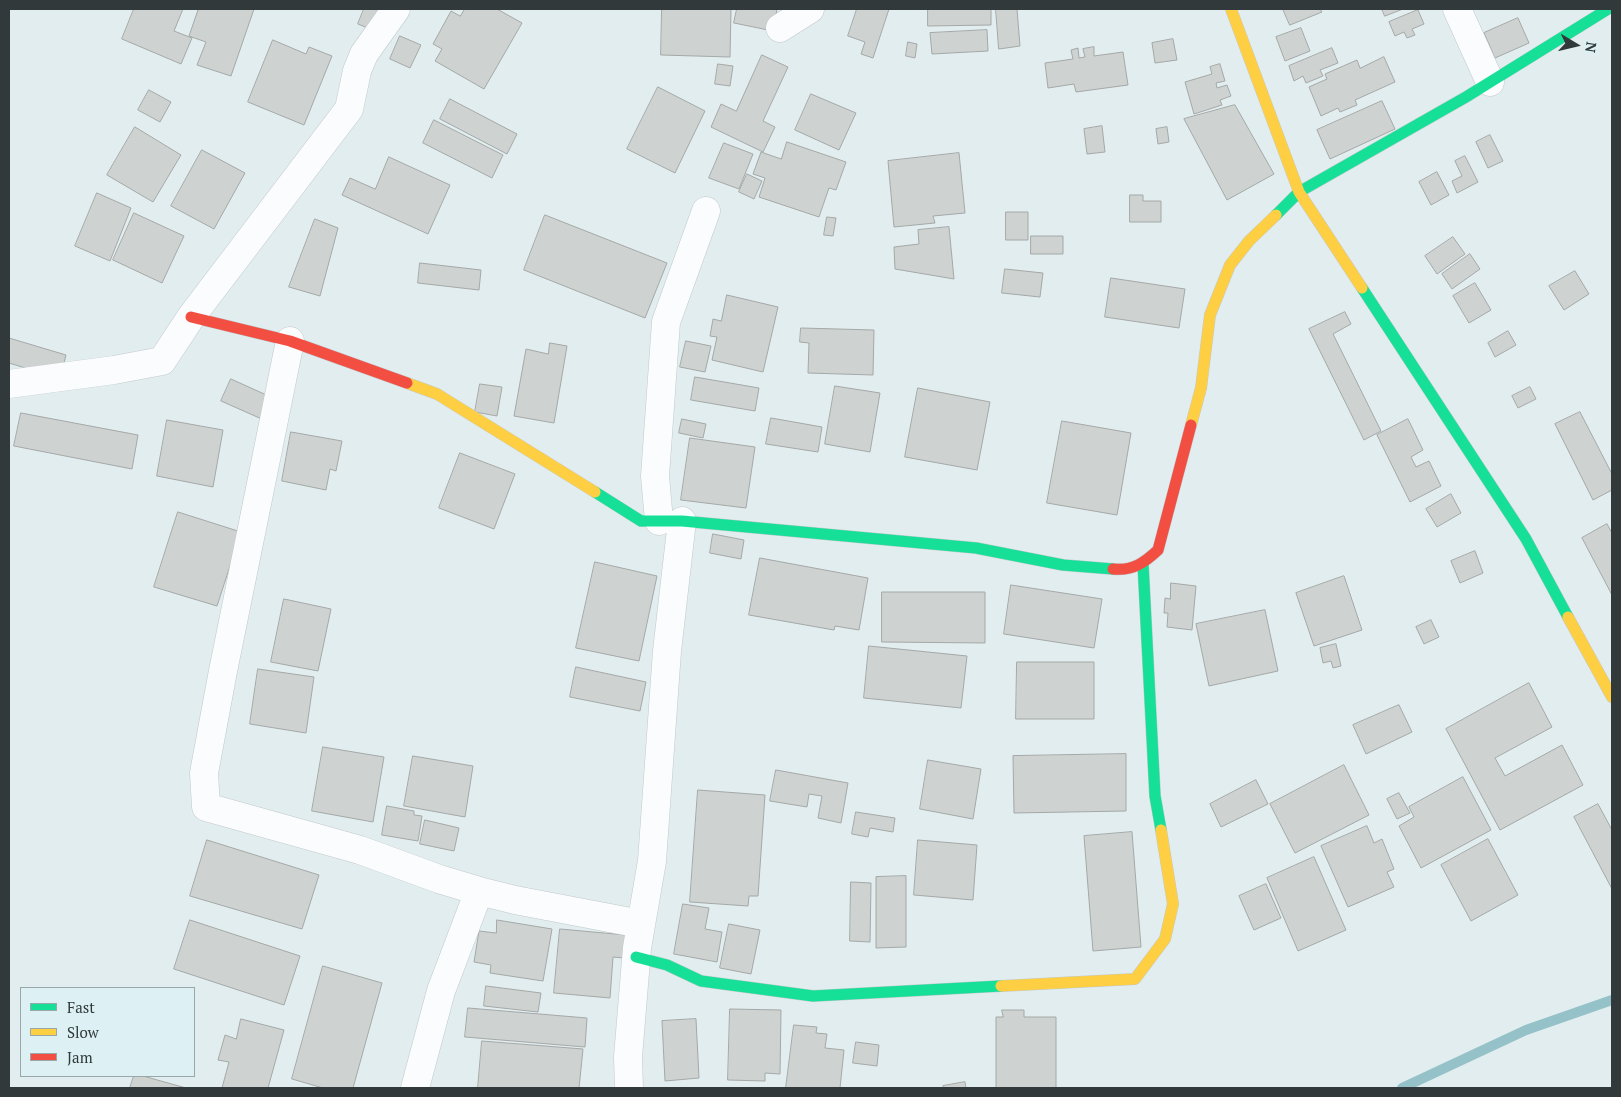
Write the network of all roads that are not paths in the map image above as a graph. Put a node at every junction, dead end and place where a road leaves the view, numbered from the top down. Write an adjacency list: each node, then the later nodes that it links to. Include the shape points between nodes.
1 (396, 9): 10 (street, via 364,54 349,108)
2 (810, 9): 6 (street)
3 (1231, 9): 8 (street)
4 (1457, 9): 7 (street)
5 (1608, 9): 7 (street)
6 (780, 28)
7 (1490, 82): 8 (street)
8 (1299, 192): 14 (street, via 1249,241 1230,265 1210,315 1201,388 1158,550); 15 (street, via 1526,539)
9 (706, 211): 13 (street, via 666,322 655,476)
10 (191, 317): 11 (street); 12 (street, via 162,361)
11 (290, 341): 13 (street, via 437,394 641,521); 16 (street, via 204,773 206,807 360,850)
12 (9, 384)
13 (670, 521): 14 (street, via 976,548 1072,566 1125,570); 17 (street, via 667,651 652,861)
14 (1143, 564): 18 (street, via 1155,796 1174,904 1165,939 1135,979 813,996 701,981 667,965)
15 (1612, 697)
16 (479, 891): 17 (street); 19 (street, via 441,991)
17 (641, 924): 18 (street)
18 (636, 957): 20 (street, via 628,1057)
19 (415, 1088)
20 (629, 1088)

